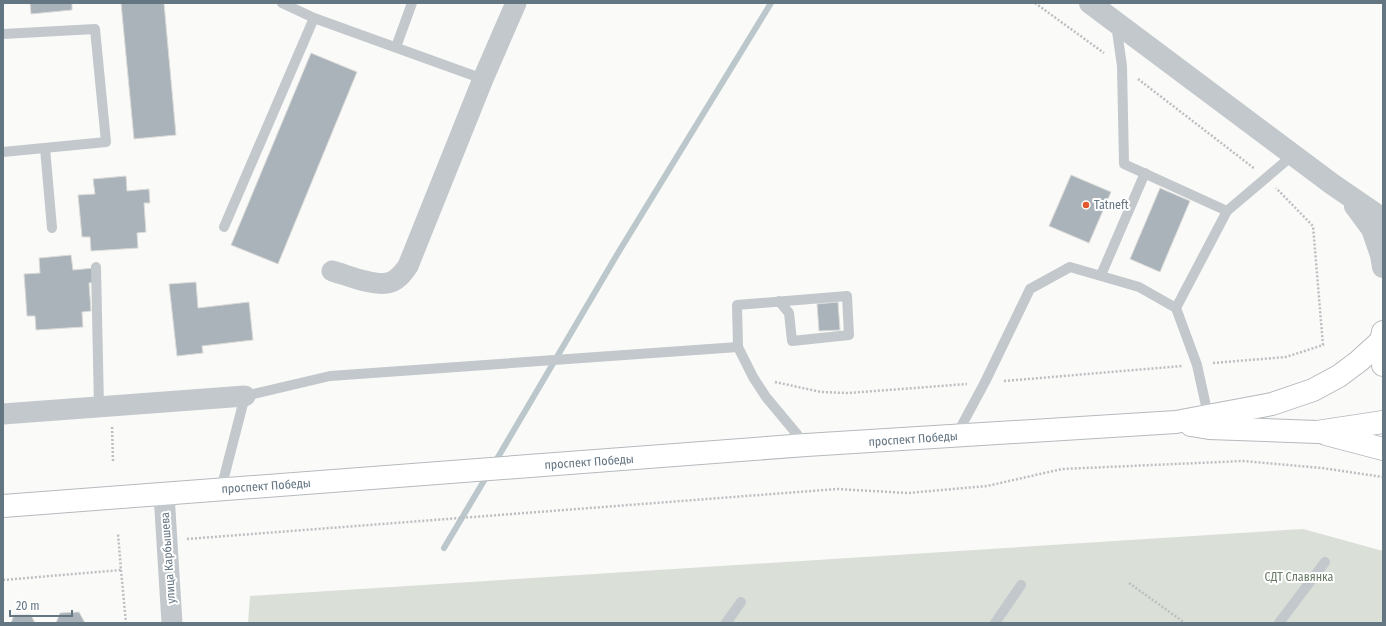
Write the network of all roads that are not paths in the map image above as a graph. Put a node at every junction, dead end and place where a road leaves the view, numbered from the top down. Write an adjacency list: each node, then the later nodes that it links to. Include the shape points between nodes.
1 (282, 3): 5 (lane)
2 (412, 3): 8 (lane)
3 (516, 3): 9 (street)
4 (1090, 3): 6 (street)
5 (314, 18): 8 (lane); 17 (lane)
6 (1116, 22): 12 (street); 13 (lane, via 1122,66 1124,164)
7 (3, 34): 10 (lane, via 95,29 106,142)
8 (396, 47): 9 (lane)
9 (483, 79): 21 (street, via 408,266 400,277 388,283 373,282)
10 (45, 148): 11 (lane); 18 (lane)
11 (3, 152)
12 (1293, 155): 14 (street); 15 (lane)
13 (1145, 173): 15 (lane); 22 (lane)
14 (1332, 184): 16 (street); 19 (street, via 1354,204 1372,229)
15 (1227, 211): 24 (lane)
16 (1383, 219)
17 (224, 227)
18 (52, 228)
19 (1383, 267)
20 (96, 268): 29 (lane)
21 (332, 271)
22 (1101, 275): 24 (lane, via 1139,287); 35 (lane, via 1070,267 1030,289)
23 (779, 302): 23 (lane, via 847,296 849,336 792,341 789,312); 26 (lane, via 737,305)
24 (1176, 308): 31 (lane, via 1197,365)
25 (1382, 336): 27 (main road); 31 (main road, via 1359,361 1339,376 1313,390 1272,404)
26 (738, 347): 28 (lane, via 330,376); 36 (lane, via 766,397)
27 (1383, 365)
28 (245, 396): 29 (street); 38 (lane)
29 (99, 407): 30 (street)
30 (3, 414)
31 (1208, 415): 32 (main road)
32 (1176, 422): 34 (main road, via 1209,428); 35 (main road, проспект Победы)
33 (1383, 422): 34 (main road)
34 (1317, 432): 37 (main road)
35 (956, 436): 36 (main road, проспект Победы)
36 (806, 445): 38 (main road, проспект Победы)
37 (1383, 449)
38 (221, 489): 39 (main road, проспект Победы)
39 (164, 494): 40 (main road, проспект Победы); 44 (street, улица Карбышева)
40 (3, 506)
41 (1325, 562): 47 (lane)
42 (1021, 585): 46 (lane)
43 (741, 602): 45 (lane)
44 (172, 623)
45 (726, 623)
46 (995, 623)
47 (1279, 623)

